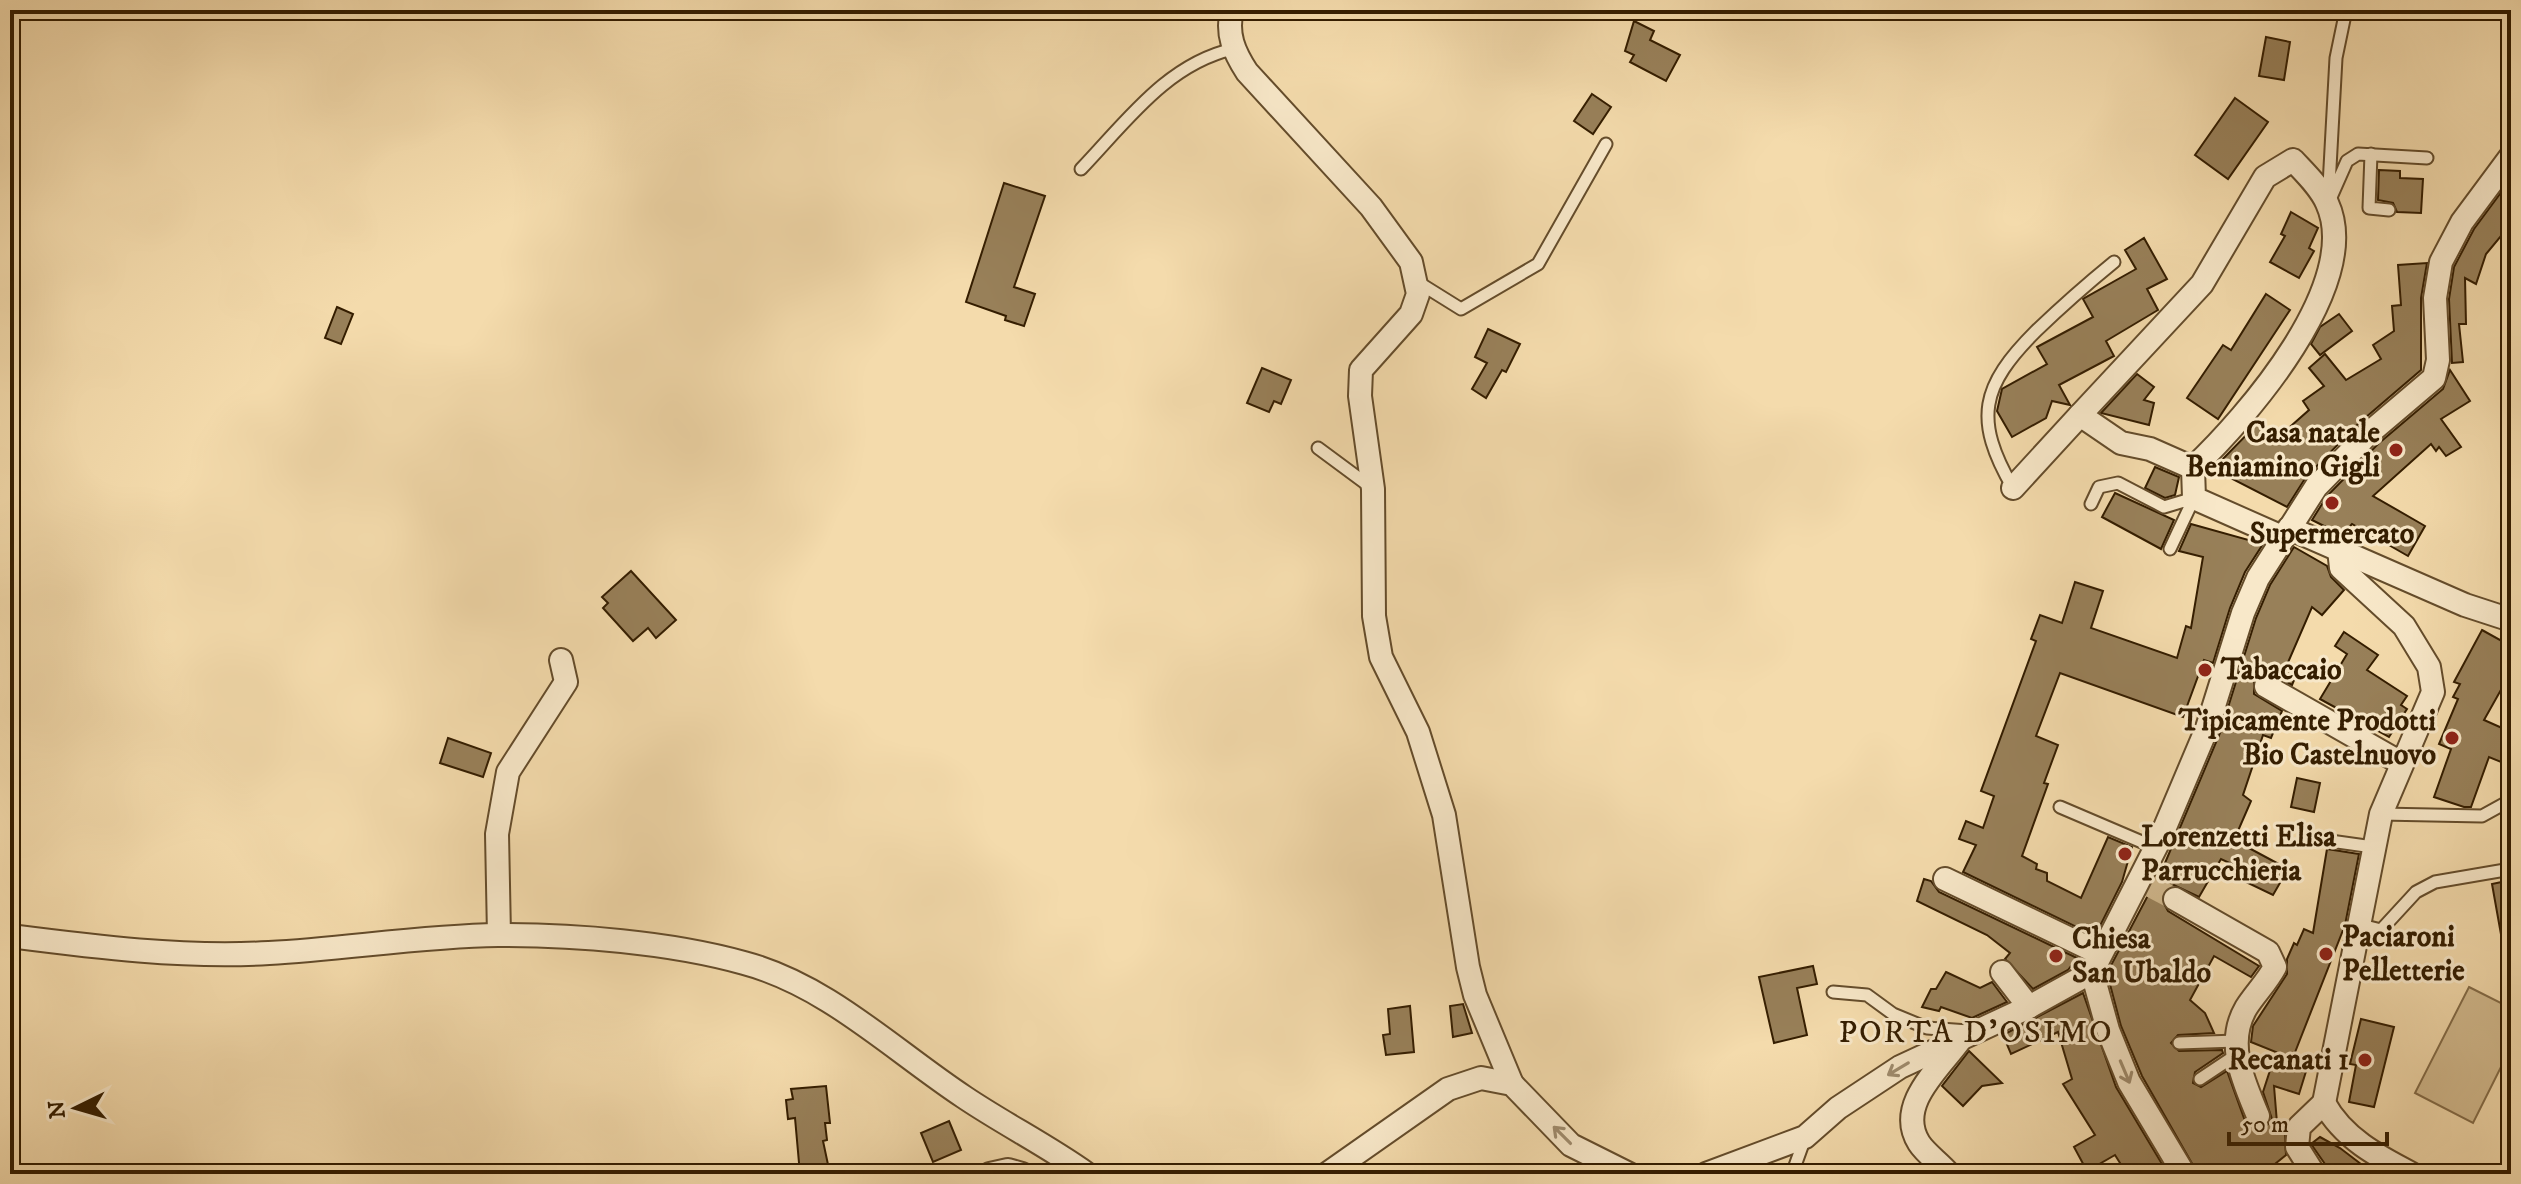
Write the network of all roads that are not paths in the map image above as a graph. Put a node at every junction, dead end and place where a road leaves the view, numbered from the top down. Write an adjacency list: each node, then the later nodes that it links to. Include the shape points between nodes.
1 (1232, 10): 3 (street)
2 (2346, 10): 9 (lane, via 2336,58)
3 (1233, 49): 8 (lane, via 1207,55 1160,85); 12 (street, via 1247,72 1371,207 1411,262)
4 (1606, 144): 12 (lane, via 1538,264 1461,309)
5 (2371, 154): 7 (lane); 9 (lane, via 2347,161); 10 (lane, via 2369,208)
6 (2511, 156): 20 (street, via 2462,222 2441,262 2434,378 2316,487)
7 (2427, 158)
8 (1081, 169)
9 (2328, 204): 13 (street, via 2293,160 2265,177 2202,284); 15 (street, via 2334,251 2313,312 2280,370 2234,429)
10 (2389, 210)
11 (2114, 262): 16 (lane, via 2063,304 1997,374 1987,418 1997,460)
12 (1415, 281): 17 (street, via 1418,294 1411,314 1361,370)
13 (2080, 415): 15 (street, via 2121,443); 16 (street)
14 (1318, 448): 17 (lane)
15 (2193, 468): 18 (street)
16 (2013, 488)
17 (1373, 489): 47 (street, via 1374,616 1381,657 1418,732 1440,801 1471,981)
18 (2194, 498): 19 (lane, via 2164,507 2118,483 2099,487); 20 (street); 21 (lane)
19 (2091, 504)
20 (2286, 533): 22 (street); 32 (street, via 2243,613 2207,728)
21 (2170, 549)
22 (2339, 549): 23 (street); 26 (street, via 2341,568 2404,626 2429,667 2433,692)
23 (2511, 620)
24 (561, 660): 37 (street, via 566,682 508,772 500,805)
25 (2266, 686): 26 (street)
26 (2401, 763): 29 (street)
27 (2511, 800): 29 (lane, via 2482,816)
28 (2060, 807): 32 (lane)
29 (2381, 814): 31 (street)
30 (2309, 838): 31 (lane)
31 (2373, 847): 36 (street)
32 (2156, 848): 39 (street, via 2145,883)
33 (2511, 869): 36 (lane, via 2435,882 2416,892 2381,930)
34 (1945, 879): 39 (street)
35 (2175, 899): 45 (street, via 2273,959 2275,967 2246,1008)
36 (2361, 925): 48 (street)
37 (499, 935): 38 (street, via 198,954); 53 (street, via 685,950 745,963 798,983)
38 (10, 936)
39 (2095, 962): 42 (street); 59 (street, one-way to 59, via 2108,1030 2129,1082)
40 (2002, 972): 42 (street)
41 (1833, 992): 43 (lane, via 1867,995 1893,1014 1927,1028)
42 (2029, 1007): 43 (street)
43 (1968, 1033): 50 (street, one-way to 50, via 1900,1067); 58 (street, via 1919,1092 1913,1116 1919,1145)
44 (2179, 1043): 45 (lane)
45 (2236, 1048): 46 (lane); 49 (street)
46 (2200, 1079)
47 (1512, 1084): 54 (street, via 1481,1078 1448,1089); 55 (street, one-way to 47, via 1571,1145)
48 (2324, 1103): 60 (street, via 2299,1127 2297,1147); 61 (street, via 2356,1142)
49 (2258, 1116)
50 (1805, 1137): 56 (street); 57 (lane)
51 (990, 1174): 52 (street)
52 (1022, 1174)
53 (1087, 1174)
54 (1327, 1174)
55 (1629, 1174)
56 (1706, 1174)
57 (1792, 1174)
58 (1949, 1174)
59 (2184, 1174)
60 (2314, 1174)
61 (2412, 1174)

